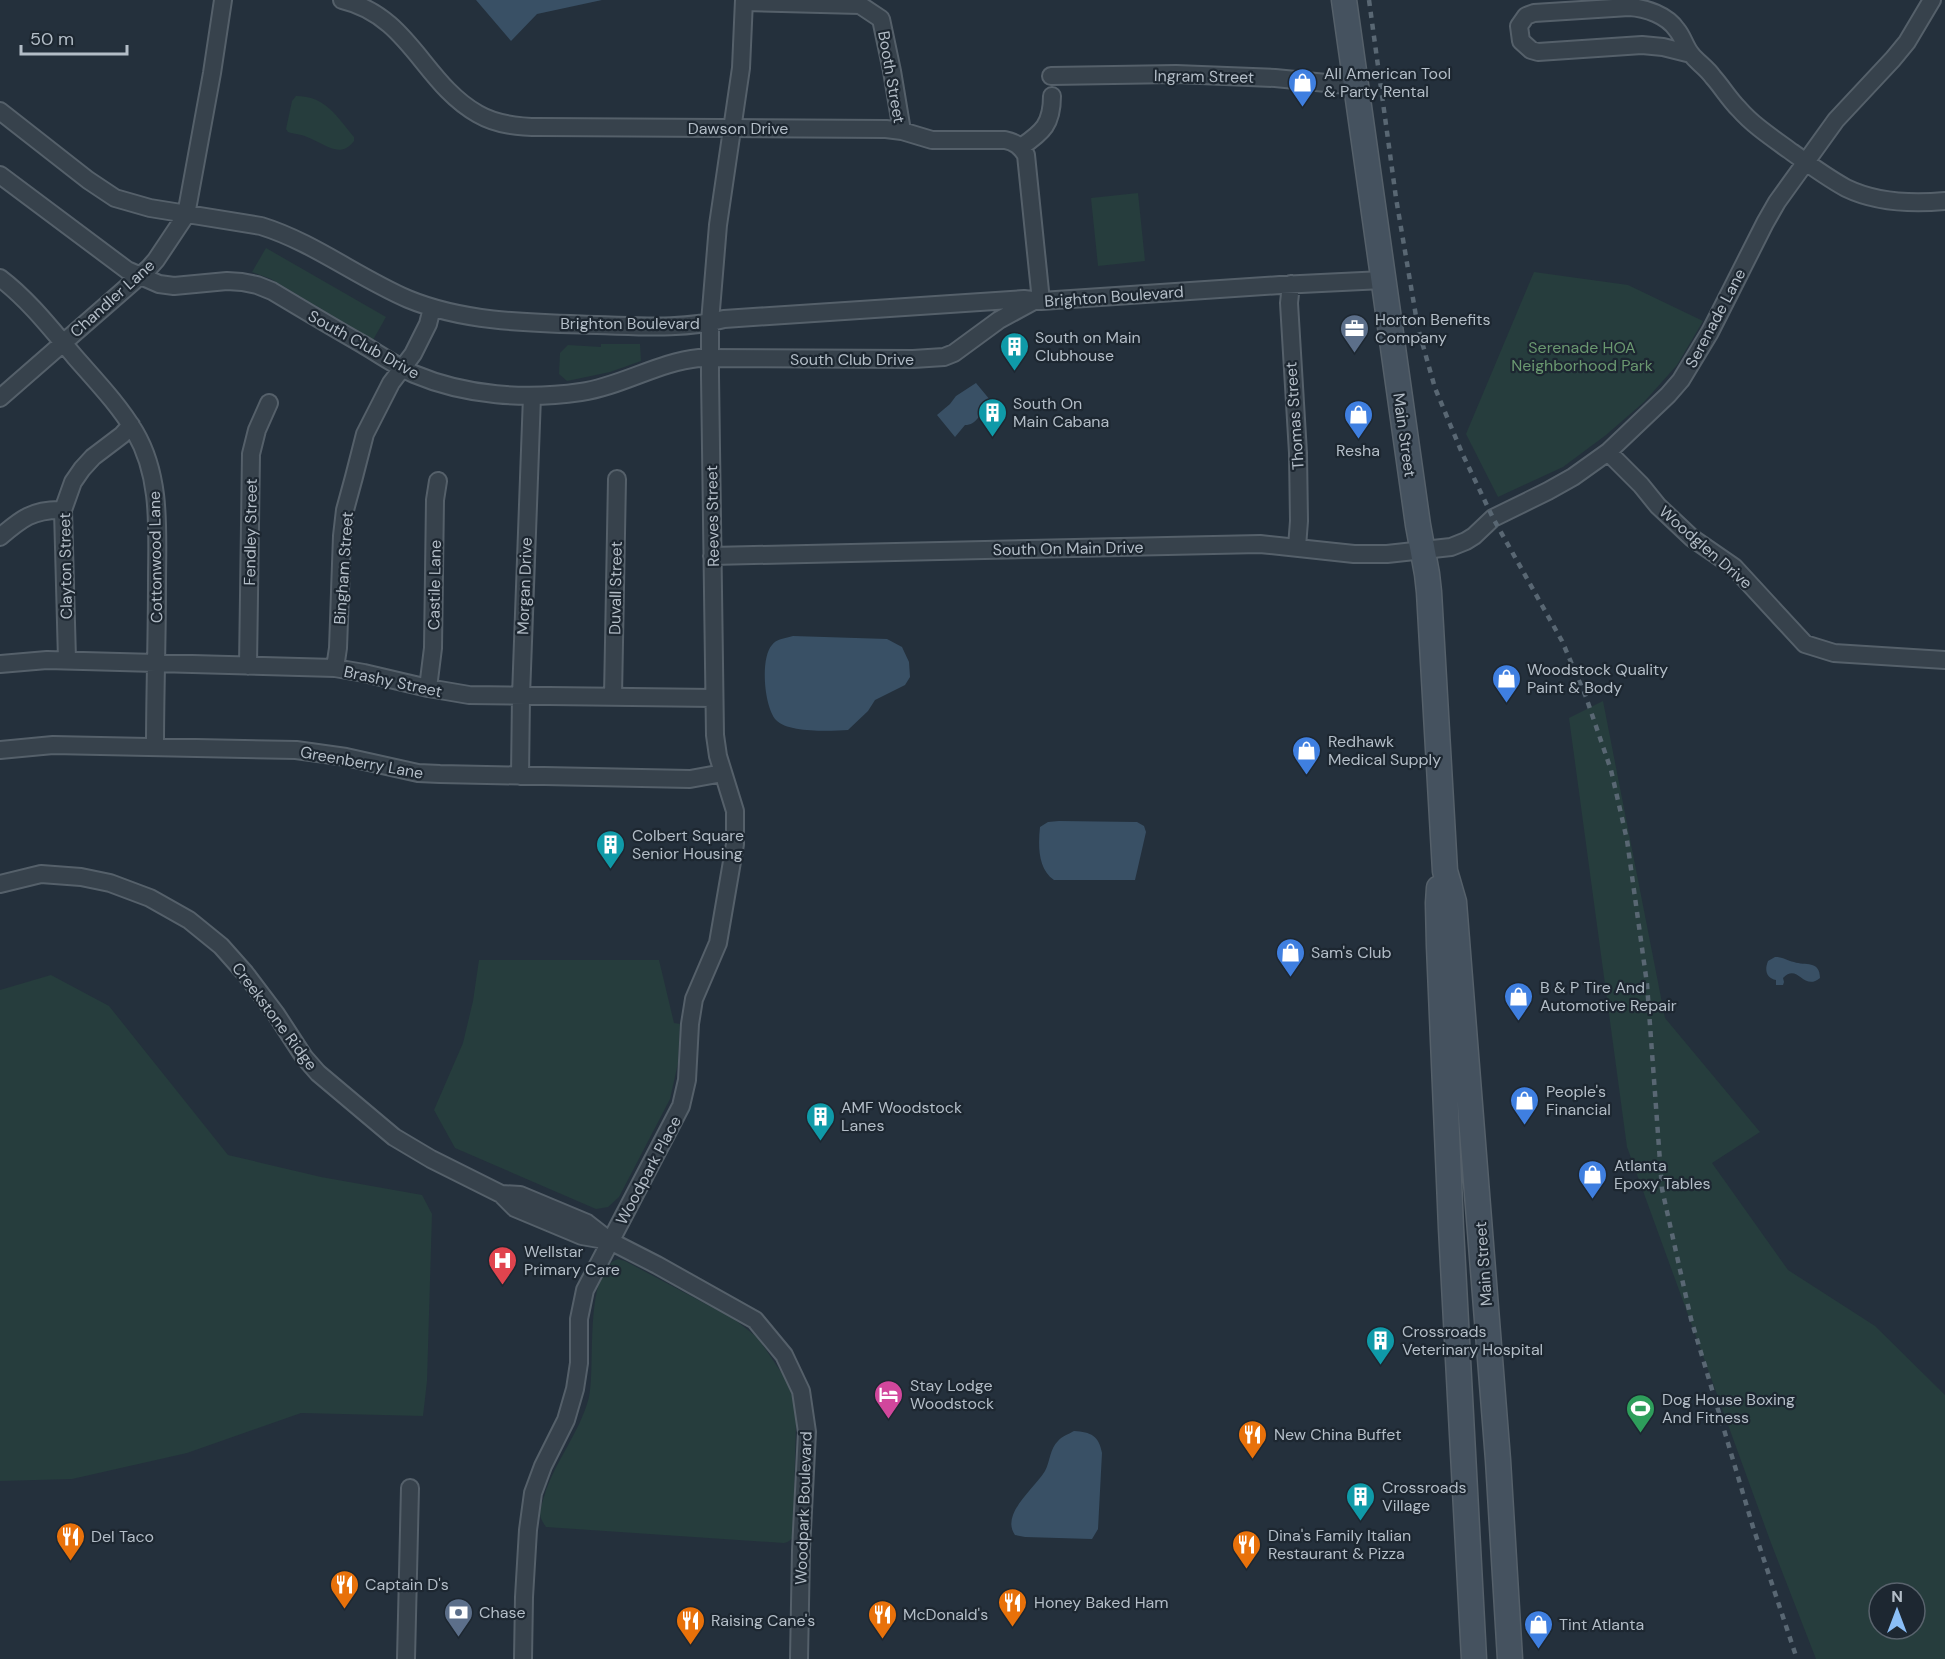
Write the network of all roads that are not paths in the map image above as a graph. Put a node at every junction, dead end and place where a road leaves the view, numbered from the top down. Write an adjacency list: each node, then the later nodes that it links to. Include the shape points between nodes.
1 (223, 0): 17 (street, Chandler Lane)
2 (342, 0): 11 (street, Dawson Drive, via 366,8 391,25 448,91 478,115 503,124)
3 (1344, 0): 8 (main road, Main Street)
4 (1932, 0): 14 (street, Serenade Lane, via 1907,42 1836,120)
5 (744, 1): 11 (street, Reeves Street, via 741,68); 12 (street, Booth Street, via 860,5 881,19)
6 (1691, 54): 6 (street, via 1677,28 1642,8 1534,13 1519,26 1521,41 1538,52 1642,45); 14 (street, via 1738,109)
7 (1051, 76): 8 (street, Ingram Street, via 1187,74)
8 (1357, 86): 20 (main road, Main Street)
9 (1052, 96): 13 (street, via 1050,119)
10 (0, 111): 17 (street, Brighton Boulevard, via 104,192 131,204)
11 (732, 128): 12 (street, Dawson Drive); 24 (street, Reeves Street)
12 (902, 131): 13 (street, Dawson Drive, via 932,140 1005,140)
13 (1021, 147): 22 (street, via 1026,155)
14 (1805, 161): 16 (street, via 1846,188 1866,195 1911,202); 32 (street, Serenade Lane, via 1765,223 1681,380)
15 (0, 175): 18 (street, South Club Drive)
16 (1945, 201)
17 (186, 215): 18 (street, Chandler Lane, via 156,260); 23 (street, Brighton Boulevard, via 275,231 385,289)
18 (140, 275): 25 (street, Chandler Lane); 27 (street, South Club Drive, via 174,286 227,281 257,285)
19 (0, 278): 25 (street, Cottonwood Lane)
20 (1383, 280): 21 (street, Brighton Boulevard); 38 (main road, Main Street)
21 (1291, 284): 22 (street, Brighton Boulevard); 37 (street, Thomas Street)
22 (1038, 301): 24 (street, Brighton Boulevard, via 1003,300); 26 (street, South Club Drive, via 1005,316 944,357)
23 (432, 308): 24 (street, Brighton Boulevard, via 486,318 566,324 662,326); 27 (street, Bingham Street, via 428,324)
24 (710, 322): 26 (street, Reeves Street)
25 (63, 343): 29 (street, Chandler Lane); 31 (street, Cottonwood Lane)
26 (710, 359): 28 (street, South Club Drive, via 683,360 596,389); 39 (street, Reeves Street)
27 (402, 368): 28 (street, South Club Drive, via 458,387); 45 (street, Bingham Street, via 365,434 345,510)
28 (531, 396): 47 (street, Morgan Drive)
29 (0, 398)
30 (269, 403): 44 (street, Fendley Street, via 251,454)
31 (131, 425): 35 (street, Clayton Street, via 82,469); 42 (street, Cottonwood Lane, via 148,461 155,493)
32 (1608, 452): 38 (street, Serenade Lane, via 1573,477 1492,518 1466,541); 41 (street, Woodglen Drive, via 1692,538 1734,567 1805,644 1834,653)
33 (617, 479): 48 (street, Duvall Street)
34 (438, 481): 46 (street, Castile Lane)
35 (63, 510): 36 (street, via 37,512); 40 (street, Clayton Street)
36 (0, 537)
37 (1297, 547): 38 (street, South On Main Drive, via 1371,555); 39 (street, South On Main Drive, via 1260,544)
38 (1423, 550): 54 (main road, Main Street, via 1429,592)
39 (712, 556): 49 (street, Reeves Street)
40 (67, 660): 42 (street, Brashy Street); 43 (street, Brashy Street)
41 (1945, 660)
42 (156, 663): 44 (street, Brashy Street); 50 (street, Cottonwood Lane)
43 (0, 664)
44 (248, 666): 45 (street, Brashy Street)
45 (335, 668): 46 (street, Brashy Street)
46 (428, 688): 47 (street, Brashy Street, via 469,695)
47 (520, 696): 48 (street, Brashy Street); 53 (street, Morgan Drive)
48 (613, 697): 49 (street, Brashy Street)
49 (714, 698): 52 (street, Reeves Street, via 715,735)
50 (155, 747): 51 (street, Greenberry Lane, via 53,745); 53 (street, Greenberry Lane, via 296,750 418,773)
51 (0, 750)
52 (723, 773): 53 (street, Greenberry Lane, via 690,779); 56 (street, Reeves Street, via 735,811 735,844 718,943 694,999)
53 (520, 776)
54 (1445, 871): 62 (main road, Main Street, via 1439,891 1439,946); 63 (main road, Main Street, via 1454,902 1500,1483)
55 (0, 884): 57 (street, Creekstone Ridge, via 41,874 81,877 150,898 221,946 276,1014 304,1057 331,1086 393,1137 501,1194 520,1196 587,1222)
56 (690, 1024): 57 (street, Woodpark Place, via 681,1106)
57 (610, 1241): 60 (street, Woodpark Place, via 585,1290 579,1319 579,1363 566,1420 533,1493); 61 (street, Woodpark Boulevard, via 755,1320 784,1355 801,1391 807,1432)
58 (410, 1488): 59 (street)
59 (406, 1659)
60 (523, 1659)
61 (799, 1659)
62 (1474, 1659)
63 (1510, 1659)

